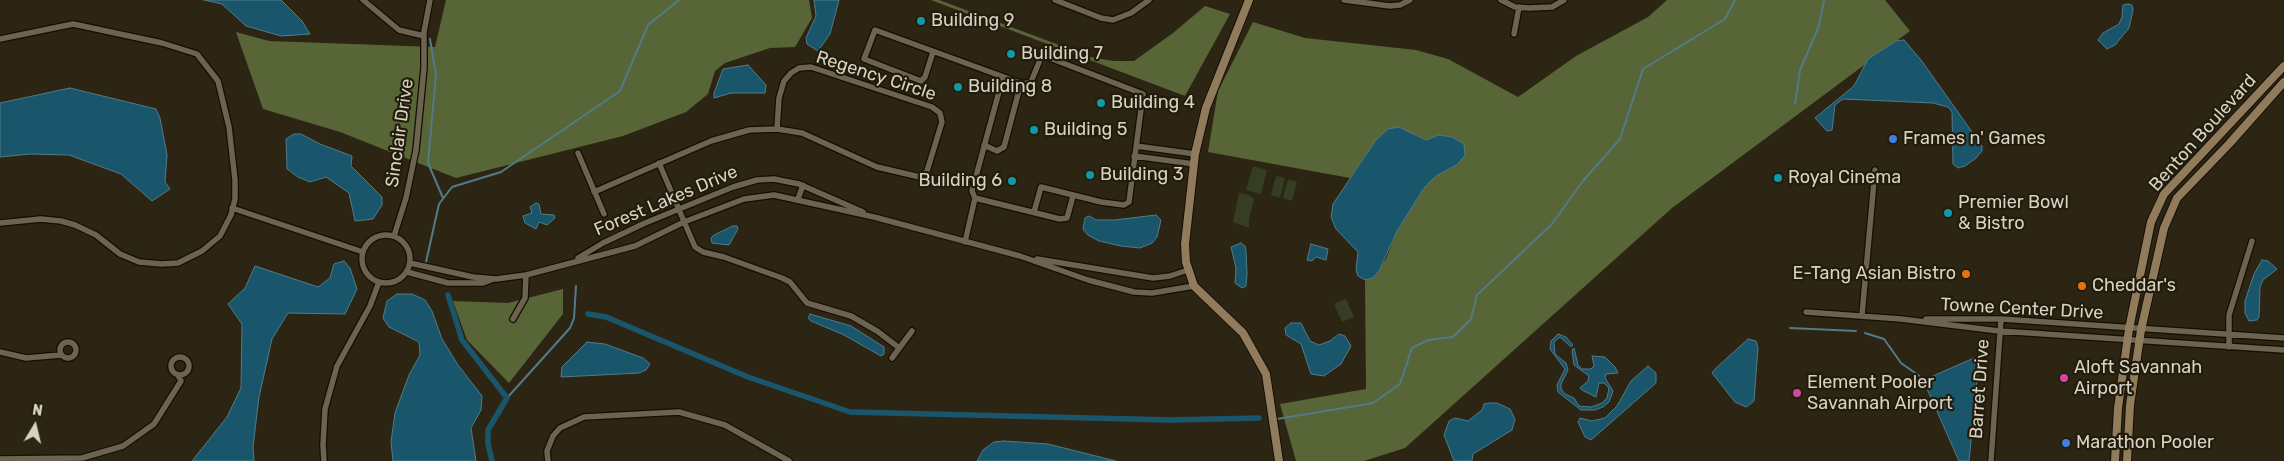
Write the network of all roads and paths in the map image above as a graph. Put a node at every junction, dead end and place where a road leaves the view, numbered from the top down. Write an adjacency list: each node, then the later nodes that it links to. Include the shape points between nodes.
1 (363, 0): 11 (street, via 400,30)
2 (430, 0): 11 (street, Sinclair Drive)
3 (1055, 0): 4 (street, via 1112,20 1131,13)
4 (1149, 0)
5 (1249, 0): 23 (street, via 1206,108)
6 (1344, 0): 7 (street, via 1390,6)
7 (1410, 0)
8 (1501, 0): 10 (street)
9 (1564, 0): 10 (street, via 1552,7)
10 (1519, 7): 12 (street)
11 (424, 34): 40 (street, Sinclair Drive, via 416,150)
12 (1514, 34)
13 (0, 39): 33 (street, via 72,24 197,54 218,81 226,115 236,180)
14 (933, 52): 14 (street, via 921,81 864,59 875,30); 16 (street)
15 (2284, 66): 58 (street, Benton Boulevard, via 2164,194 2151,222)
16 (1003, 77): 18 (street); 20 (street)
17 (2284, 82): 59 (street, Benton Boulevard, via 2177,198 2155,261)
18 (1021, 84): 20 (street, via 1004,147 997,151); 21 (street, via 1031,82 1042,55 1140,92 1143,94)
19 (777, 129): 19 (street, Regency Circle, via 802,133 877,167 920,177 927,171 942,122 940,113 932,107 811,67 799,68 784,81); 25 (street, Regency Circle, via 749,130 711,141)
20 (984, 146): 31 (street, via 972,192)
21 (1136, 146): 23 (street); 24 (street)
22 (578, 153): 29 (street)
23 (1195, 154): 26 (street)
24 (1134, 156): 26 (street); 30 (street, via 1129,202 1124,205)
25 (659, 163): 29 (street, Regency Circle); 34 (street)
26 (1194, 164): 47 (street, via 1185,244)
27 (1874, 170): 54 (street)
28 (803, 185): 32 (street); 34 (street, Forest Lakes Drive, via 774,179 757,180); 37 (street, Forest Lakes Drive)
29 (594, 192): 36 (street)
30 (1072, 196): 35 (street, via 1067,218 1060,220); 35 (street, via 1041,187)
31 (975, 198): 35 (street); 42 (street)
32 (798, 199): 37 (street, Forest Lakes Drive); 38 (street, Forest Lakes Drive, via 752,196)
33 (232, 208): 39 (street, via 220,236 210,245 188,259 162,264 139,262 120,254 75,225 41,219); 43 (street)
34 (679, 209): 38 (street); 45 (street, Forest Lakes Drive, via 603,242)
35 (1034, 212)
36 (604, 214)
37 (874, 217): 42 (street, Forest Lakes Drive)
38 (684, 222): 45 (street, Forest Lakes Drive, via 635,246); 66 (street, via 695,247 703,252 782,278 790,282 806,303 851,316)
39 (0, 223)
40 (394, 236): 43 (street, via 372,240); 46 (street, via 408,249)
41 (2252, 241): 62 (street, via 2229,315)
42 (965, 242): 44 (street, Forest Lakes Drive)
43 (363, 252): 51 (street, via 363,267)
44 (1020, 256): 47 (street, Forest Lakes Drive, via 1153,278); 52 (street, Forest Lakes Drive, via 1134,292 1152,293)
45 (574, 260): 49 (street, Forest Lakes Drive)
46 (410, 263): 48 (street); 50 (street, Forest Lakes Drive)
47 (1188, 270): 52 (street)
48 (407, 272): 50 (street, Forest Lakes Drive, via 448,283 483,283); 51 (street, via 394,282)
49 (526, 275): 50 (street, Forest Lakes Drive); 56 (street, via 525,298)
50 (496, 279)
51 (379, 282): 75 (street, via 370,306 337,366 325,409)
52 (1194, 286): 78 (street, via 1243,333 1266,374)
53 (1806, 312): 54 (street, Towne Center Drive)
54 (1862, 315): 55 (street, Towne Center Drive)
55 (1901, 318): 57 (street, Towne Center Drive); 61 (street, Towne Center Drive)
56 (513, 319)
57 (2001, 319): 58 (street, Towne Center Drive); 61 (street, Barret Drive)
58 (2129, 329): 59 (street, Towne Center Drive); 64 (street, Benton Boulevard)
59 (2141, 330): 62 (street, Towne Center Drive); 65 (street, Benton Boulevard)
60 (912, 331): 66 (street)
61 (1999, 331): 64 (street, Towne Center Drive); 79 (street, Barret Drive)
62 (2230, 335): 63 (street, Towne Center Drive); 67 (street)
63 (2284, 338)
64 (2128, 341): 65 (street, Towne Center Drive); 80 (street, Benton Boulevard)
65 (2140, 342): 67 (street, Towne Center Drive); 81 (street, Benton Boulevard, via 2130,405)
66 (898, 347): 71 (street)
67 (2229, 347): 68 (street, Towne Center Drive)
68 (2284, 350)
69 (0, 352): 70 (street, via 26,358)
70 (61, 355)
71 (892, 358)
72 (178, 375): 74 (street, via 181,381 154,424 123,446 82,458)
73 (0, 459): 74 (street)
74 (21, 460)
75 (324, 461)
76 (548, 461): 77 (street, via 547,451 553,436 560,428 584,417 678,412 725,425)
77 (790, 461)
78 (1277, 461)
79 (1991, 461)
80 (2114, 461)
81 (2127, 461)

